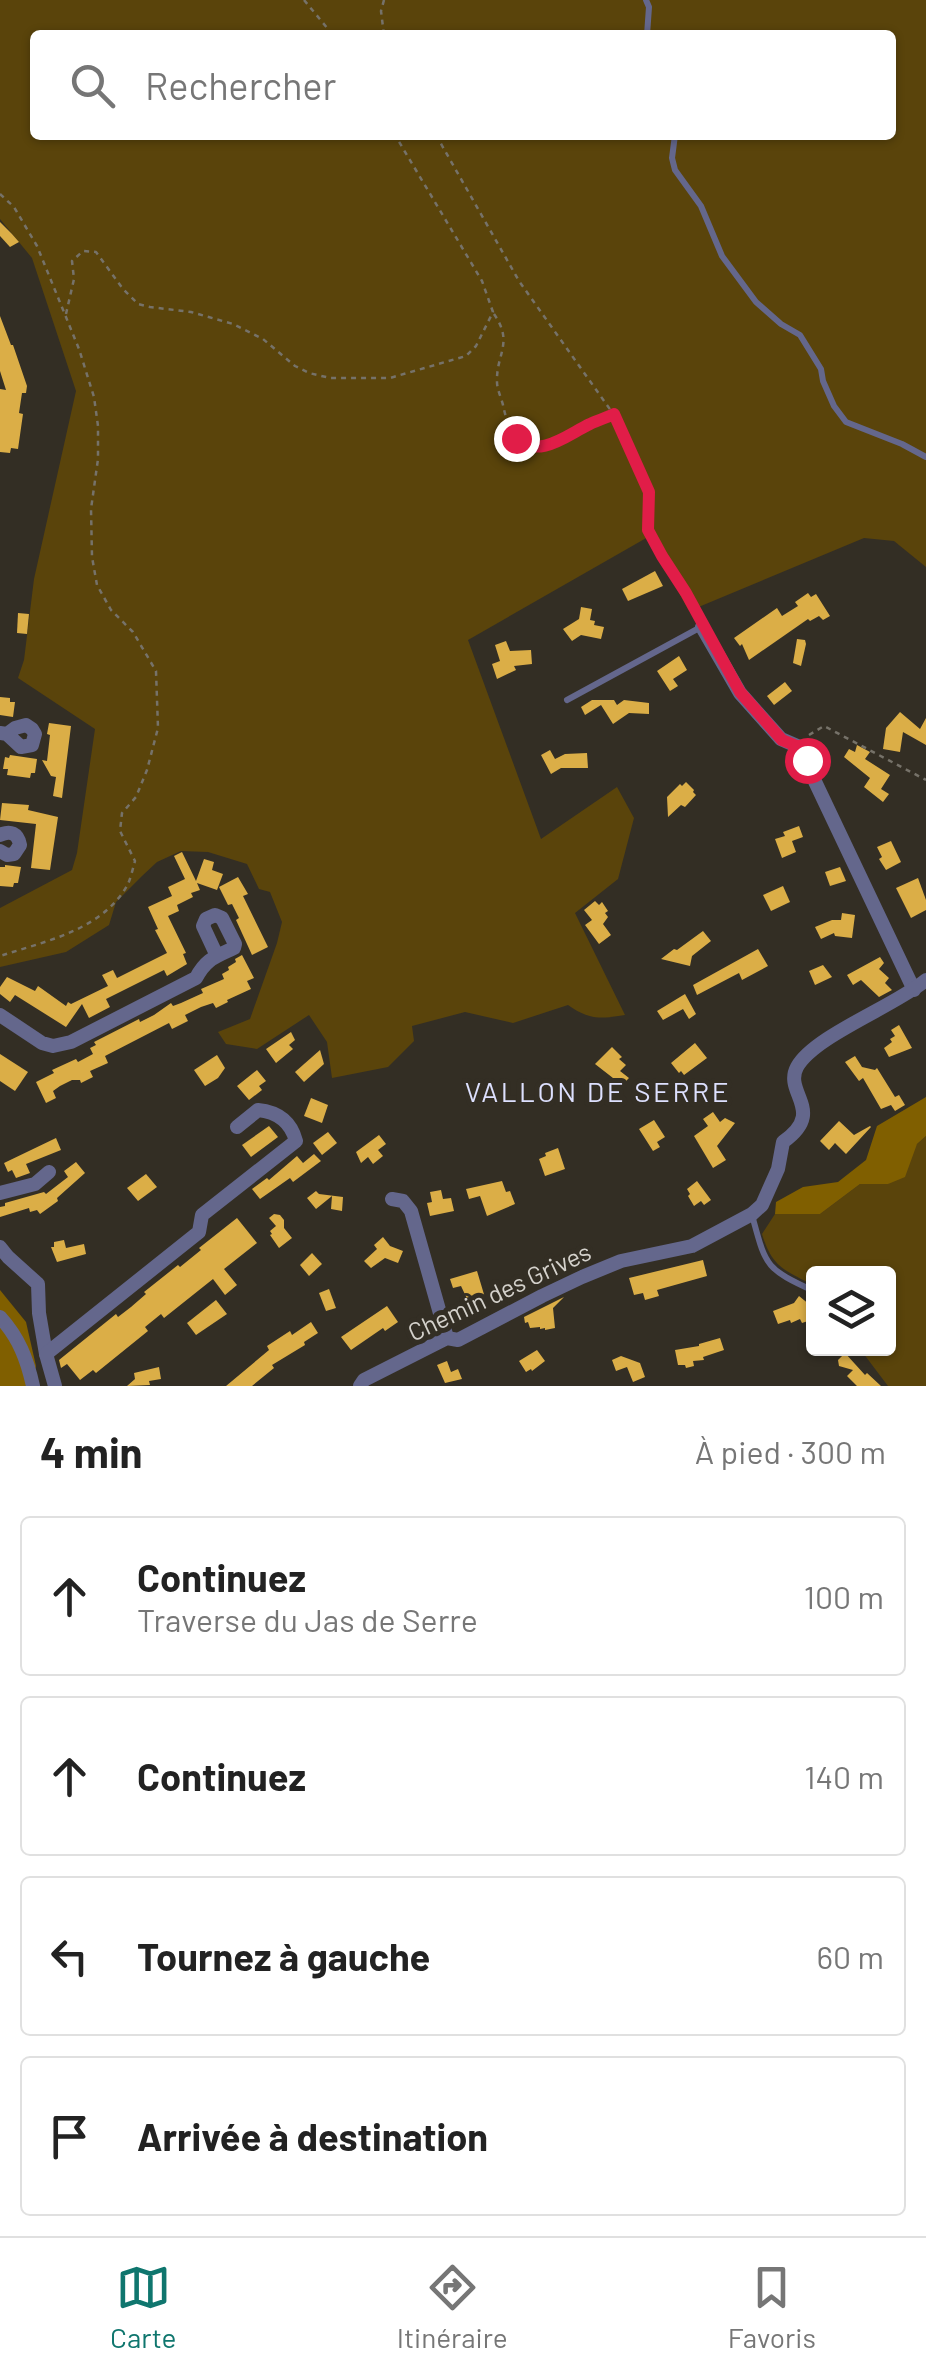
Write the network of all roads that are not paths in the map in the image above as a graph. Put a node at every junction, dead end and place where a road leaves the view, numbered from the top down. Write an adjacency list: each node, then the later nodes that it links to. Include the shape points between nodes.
1 (646, 0): 2 (lane)
2 (647, 30)
3 (674, 140): 4 (lane, via 674,170 701,206 722,256 756,302 800,335 846,422)
4 (926, 457)
5 (702, 627): 6 (lane); 10 (street, via 740,692 782,740 804,749)
6 (567, 700)
7 (0, 835): 8 (street, via 14,834 20,844 14,854)
8 (0, 851)
9 (217, 956): 11 (street, via 204,962 196,978 70,1042 42,1043)
10 (920, 985): 16 (street, via 822,1042 795,1069 803,1117 783,1142 778,1168)
11 (0, 1015)
12 (237, 1127): 21 (street, via 258,1110 267,1111 281,1117 296,1141 202,1215 199,1232)
13 (48, 1172): 14 (street, via 36,1184)
14 (0, 1193)
15 (392, 1200): 20 (street, via 404,1201 411,1211)
16 (752, 1214): 18 (lane, via 772,1270); 20 (street, Chemin des Grives, via 692,1246 621,1261 458,1340)
17 (0, 1247): 21 (street, via 38,1284)
18 (806, 1287)
19 (0, 1317): 22 (street, via 24,1353)
20 (447, 1338): 24 (street, Chemin des Grives)
21 (46, 1354): 23 (street)
22 (33, 1386)
23 (55, 1386)
24 (360, 1386)

